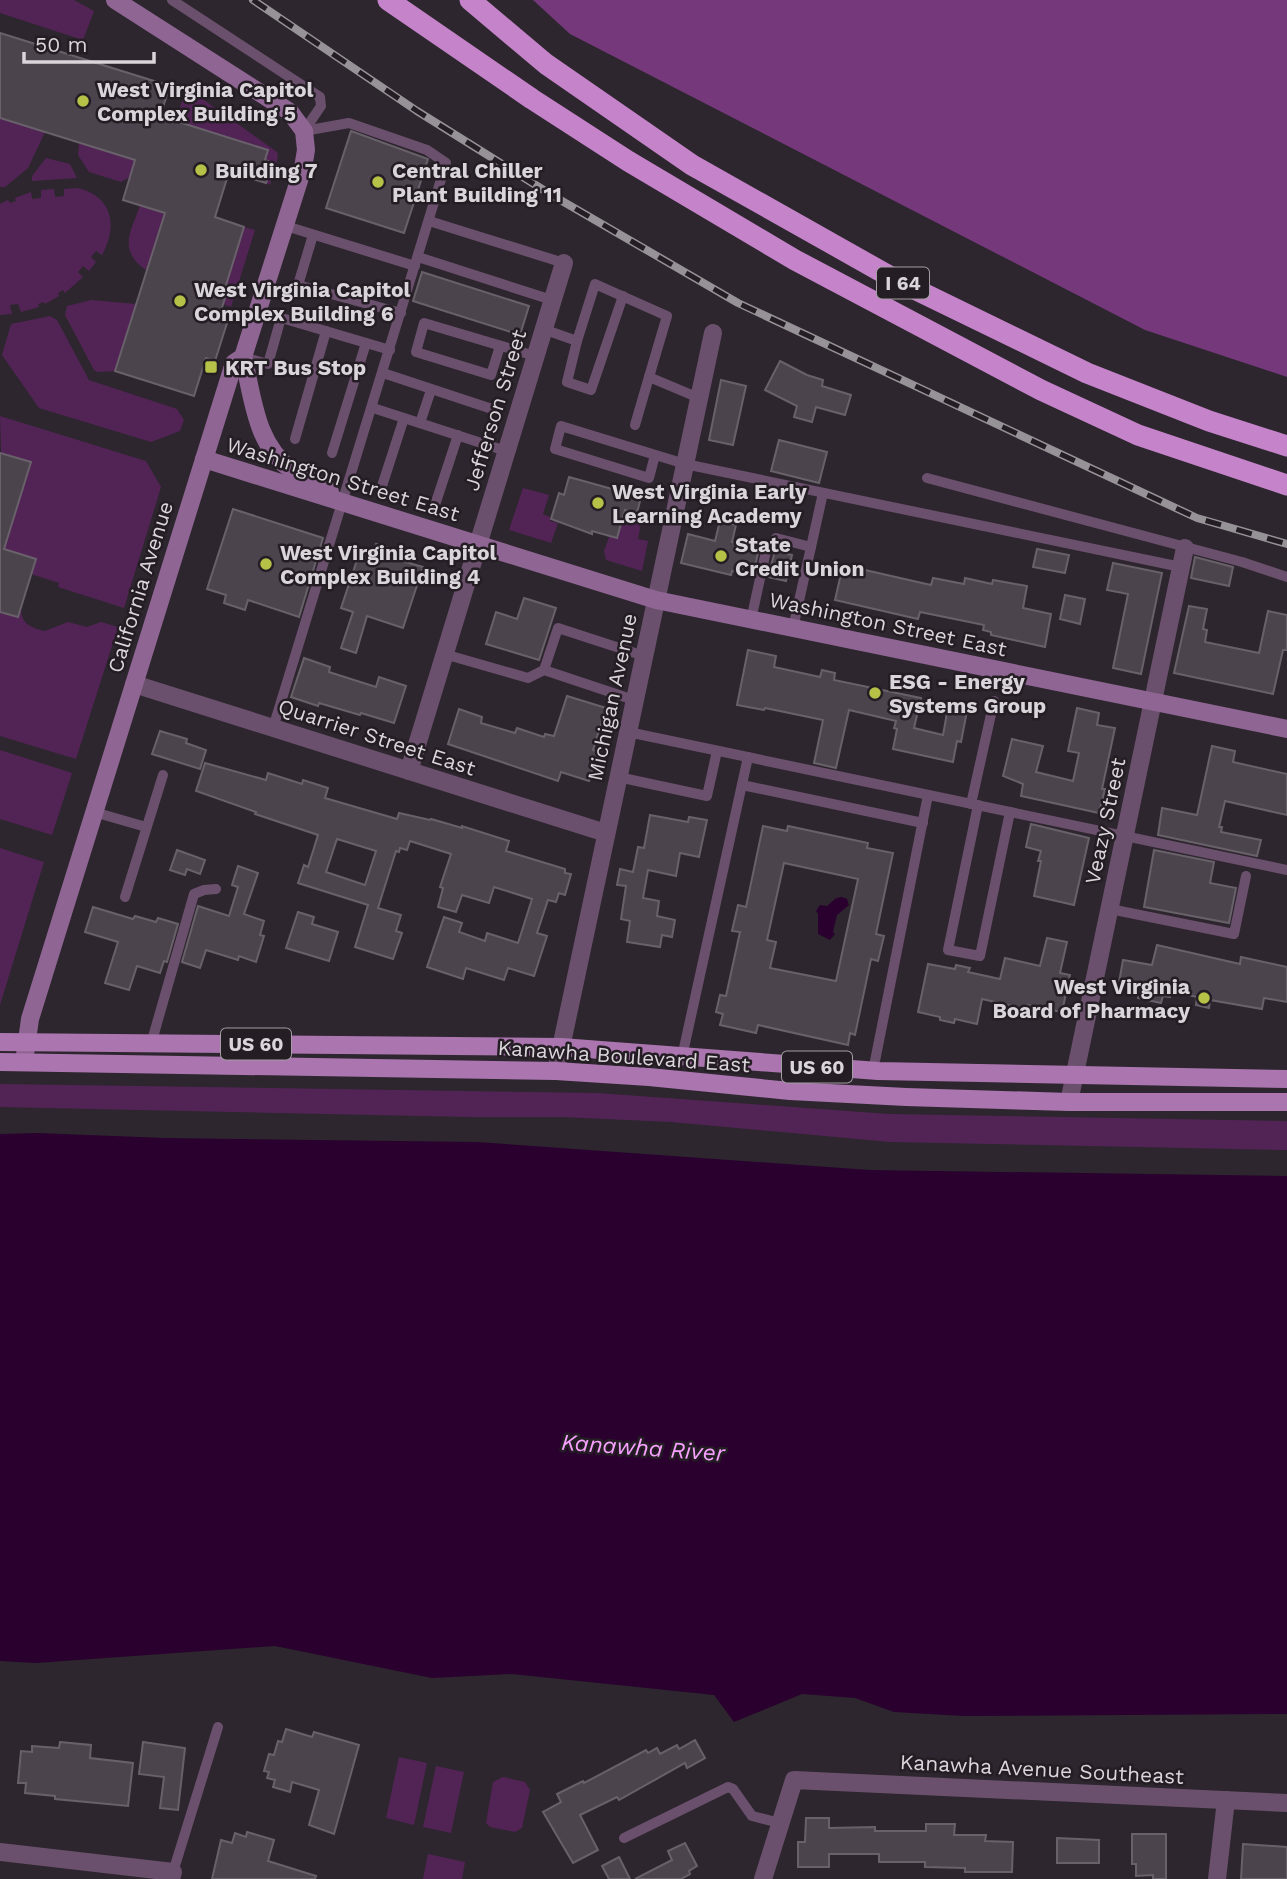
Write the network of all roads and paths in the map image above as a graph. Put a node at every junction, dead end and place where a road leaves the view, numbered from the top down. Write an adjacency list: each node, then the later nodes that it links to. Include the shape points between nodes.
1 (115, 0): 7 (street, via 274,100)
2 (172, 0): 7 (lane, via 320,97 321,106)
3 (388, 0): 6 (highway)
4 (396, 0): 6 (highway, I 64)
5 (470, 0): 38 (highway, I 64, via 547,64 692,165 898,281 1087,373)
6 (426, 26): 45 (highway, I 64, via 628,161 795,260 1041,390 1139,435)
7 (304, 131): 8 (lane, via 349,123 427,150 446,163); 9 (street, California Avenue, via 303,168)
8 (429, 221): 11 (lane); 12 (lane)
9 (286, 226): 10 (lane); 15 (street, California Avenue)
10 (313, 235): 11 (lane); 16 (lane, via 298,285)
11 (416, 262): 14 (lane); 16 (lane)
12 (564, 263): 14 (street, Jefferson Street)
13 (622, 296): 21 (lane, via 595,284); 21 (lane, via 591,390 567,382); 28 (lane, via 667,316)
14 (552, 300): 18 (street, Jefferson Street)
15 (258, 311): 17 (lane); 26 (street, California Avenue)
16 (401, 313): 24 (lane)
17 (281, 318): 19 (lane); 26 (lane, via 268,364)
18 (543, 329): 21 (lane); 25 (street, Jefferson Street)
19 (326, 331): 22 (lane); 37 (lane)
20 (713, 332): 30 (street, Michigan Avenue)
21 (577, 341)
22 (366, 343): 24 (lane); 40 (lane)
23 (500, 346): 23 (lane, via 424,323 415,352 491,375); 25 (lane)
24 (390, 350): 27 (lane)
25 (535, 356): 39 (street, Jefferson Street)
26 (243, 357): 42 (street, California Avenue, via 233,363); 49 (street, via 253,410 275,453 291,470 324,486)
27 (383, 373): 29 (lane); 31 (lane)
28 (649, 377): 30 (lane); 35 (lane)
29 (431, 390): 32 (lane); 34 (lane)
30 (699, 398): 43 (street, Michigan Avenue)
31 (373, 408): 33 (lane); 49 (lane)
32 (492, 409)
33 (404, 418): 34 (lane); 46 (lane)
34 (420, 423): 36 (lane)
35 (635, 425)
36 (458, 435): 39 (lane); 48 (lane)
37 (295, 439)
38 (1287, 446)
39 (506, 451): 50 (street, Jefferson Street)
40 (332, 453)
41 (655, 455): 41 (lane, via 561,426 555,449 649,478); 43 (lane)
42 (204, 459): 49 (street, Washington Street East); 61 (street, California Avenue)
43 (685, 464): 47 (lane); 55 (street, Michigan Avenue)
44 (927, 478): 52 (lane)
45 (1287, 485)
46 (382, 486)
47 (823, 493): 51 (lane); 53 (lane)
48 (436, 502)
49 (344, 503): 50 (street, Washington Street East); 65 (lane)
50 (478, 544): 55 (street, Washington Street East); 58 (street, Jefferson Street)
51 (811, 547): 56 (lane, via 776,538 770,544); 57 (lane)
52 (1185, 548): 53 (street, Veazy Street); 54 (lane)
53 (1181, 566): 64 (street, Veazy Street)
54 (1287, 577)
55 (656, 600): 56 (street, Washington Street East); 59 (street, Michigan Avenue)
56 (751, 620): 57 (street, Washington Street East)
57 (793, 628): 64 (street, Washington Street East)
58 (444, 654): 60 (lane, via 528,678); 70 (street, Jefferson Street)
59 (644, 656): 60 (lane, via 558,628); 62 (street, Michigan Avenue)
60 (544, 670): 62 (lane)
61 (134, 684): 65 (street, Quarrier Street East); 76 (street, California Avenue)
62 (634, 700): 67 (street, Michigan Avenue)
63 (994, 701): 75 (lane)
64 (1153, 702): 66 (street, Washington Street East); 81 (street, Veazy Street)
65 (274, 728): 70 (street, Quarrier Street East)
66 (1287, 729)
67 (628, 732): 68 (lane); 72 (street, Michigan Avenue)
68 (718, 751): 69 (lane); 72 (lane, via 707,796)
69 (748, 757): 73 (lane); 74 (lane)
70 (409, 771): 80 (street, Quarrier Street East)
71 (163, 775): 79 (lane)
72 (618, 777): 80 (street, Michigan Avenue)
73 (742, 785): 78 (lane); 91 (lane)
74 (928, 795): 75 (lane); 78 (lane)
75 (974, 804): 77 (lane); 77 (lane, via 948,950 980,956)
76 (94, 812): 79 (lane); 88 (street, California Avenue, via 30,1019)
77 (1010, 812): 81 (lane)
78 (923, 823): 94 (lane)
79 (146, 827): 85 (lane)
80 (606, 833): 90 (street, Michigan Avenue)
81 (1125, 836): 82 (lane); 86 (street, Veazy Street)
82 (1287, 870)
83 (1246, 876): 86 (lane, via 1234,934)
84 (216, 889): 89 (lane, via 194,894)
85 (125, 897)
86 (1110, 909): 96 (street, Veazy Street)
87 (0, 1042): 88 (main road, Kanawha Boulevard East / US 60)
88 (27, 1042): 89 (main road, Kanawha Boulevard East / US 60); 93 (street, California Avenue)
89 (151, 1044): 90 (main road, Kanawha Boulevard East / US 60)
90 (561, 1047): 91 (main road, Kanawha Boulevard East / US 60); 95 (street, Michigan Avenue)
91 (682, 1057): 94 (main road, Kanawha Boulevard East / US 60)
92 (0, 1062): 93 (main road, Kanawha Boulevard East / US 60)
93 (24, 1062): 95 (main road, Kanawha Boulevard East / US 60)
94 (873, 1071): 96 (main road, Kanawha Boulevard East / US 60)
95 (556, 1072): 98 (main road, Kanawha Boulevard East / US 60, via 816,1092)
96 (1075, 1076): 97 (main road, Kanawha Boulevard East / US 60); 98 (street, Veazy Street)
97 (1287, 1079)
98 (1069, 1102): 99 (main road, Kanawha Boulevard East / US 60)
99 (1287, 1102)
100 (219, 1727): 106 (lane)
101 (1226, 1800): 102 (street, Kanawha Avenue Southeast); 103 (street, Kanawha Avenue Southeast, via 794,1780); 108 (street)
102 (1287, 1803)
103 (780, 1824): 104 (lane, via 751,1816 728,1787); 107 (street)
104 (624, 1838)
105 (0, 1852): 106 (street)
106 (172, 1876)
107 (763, 1879)
108 (1217, 1879)

